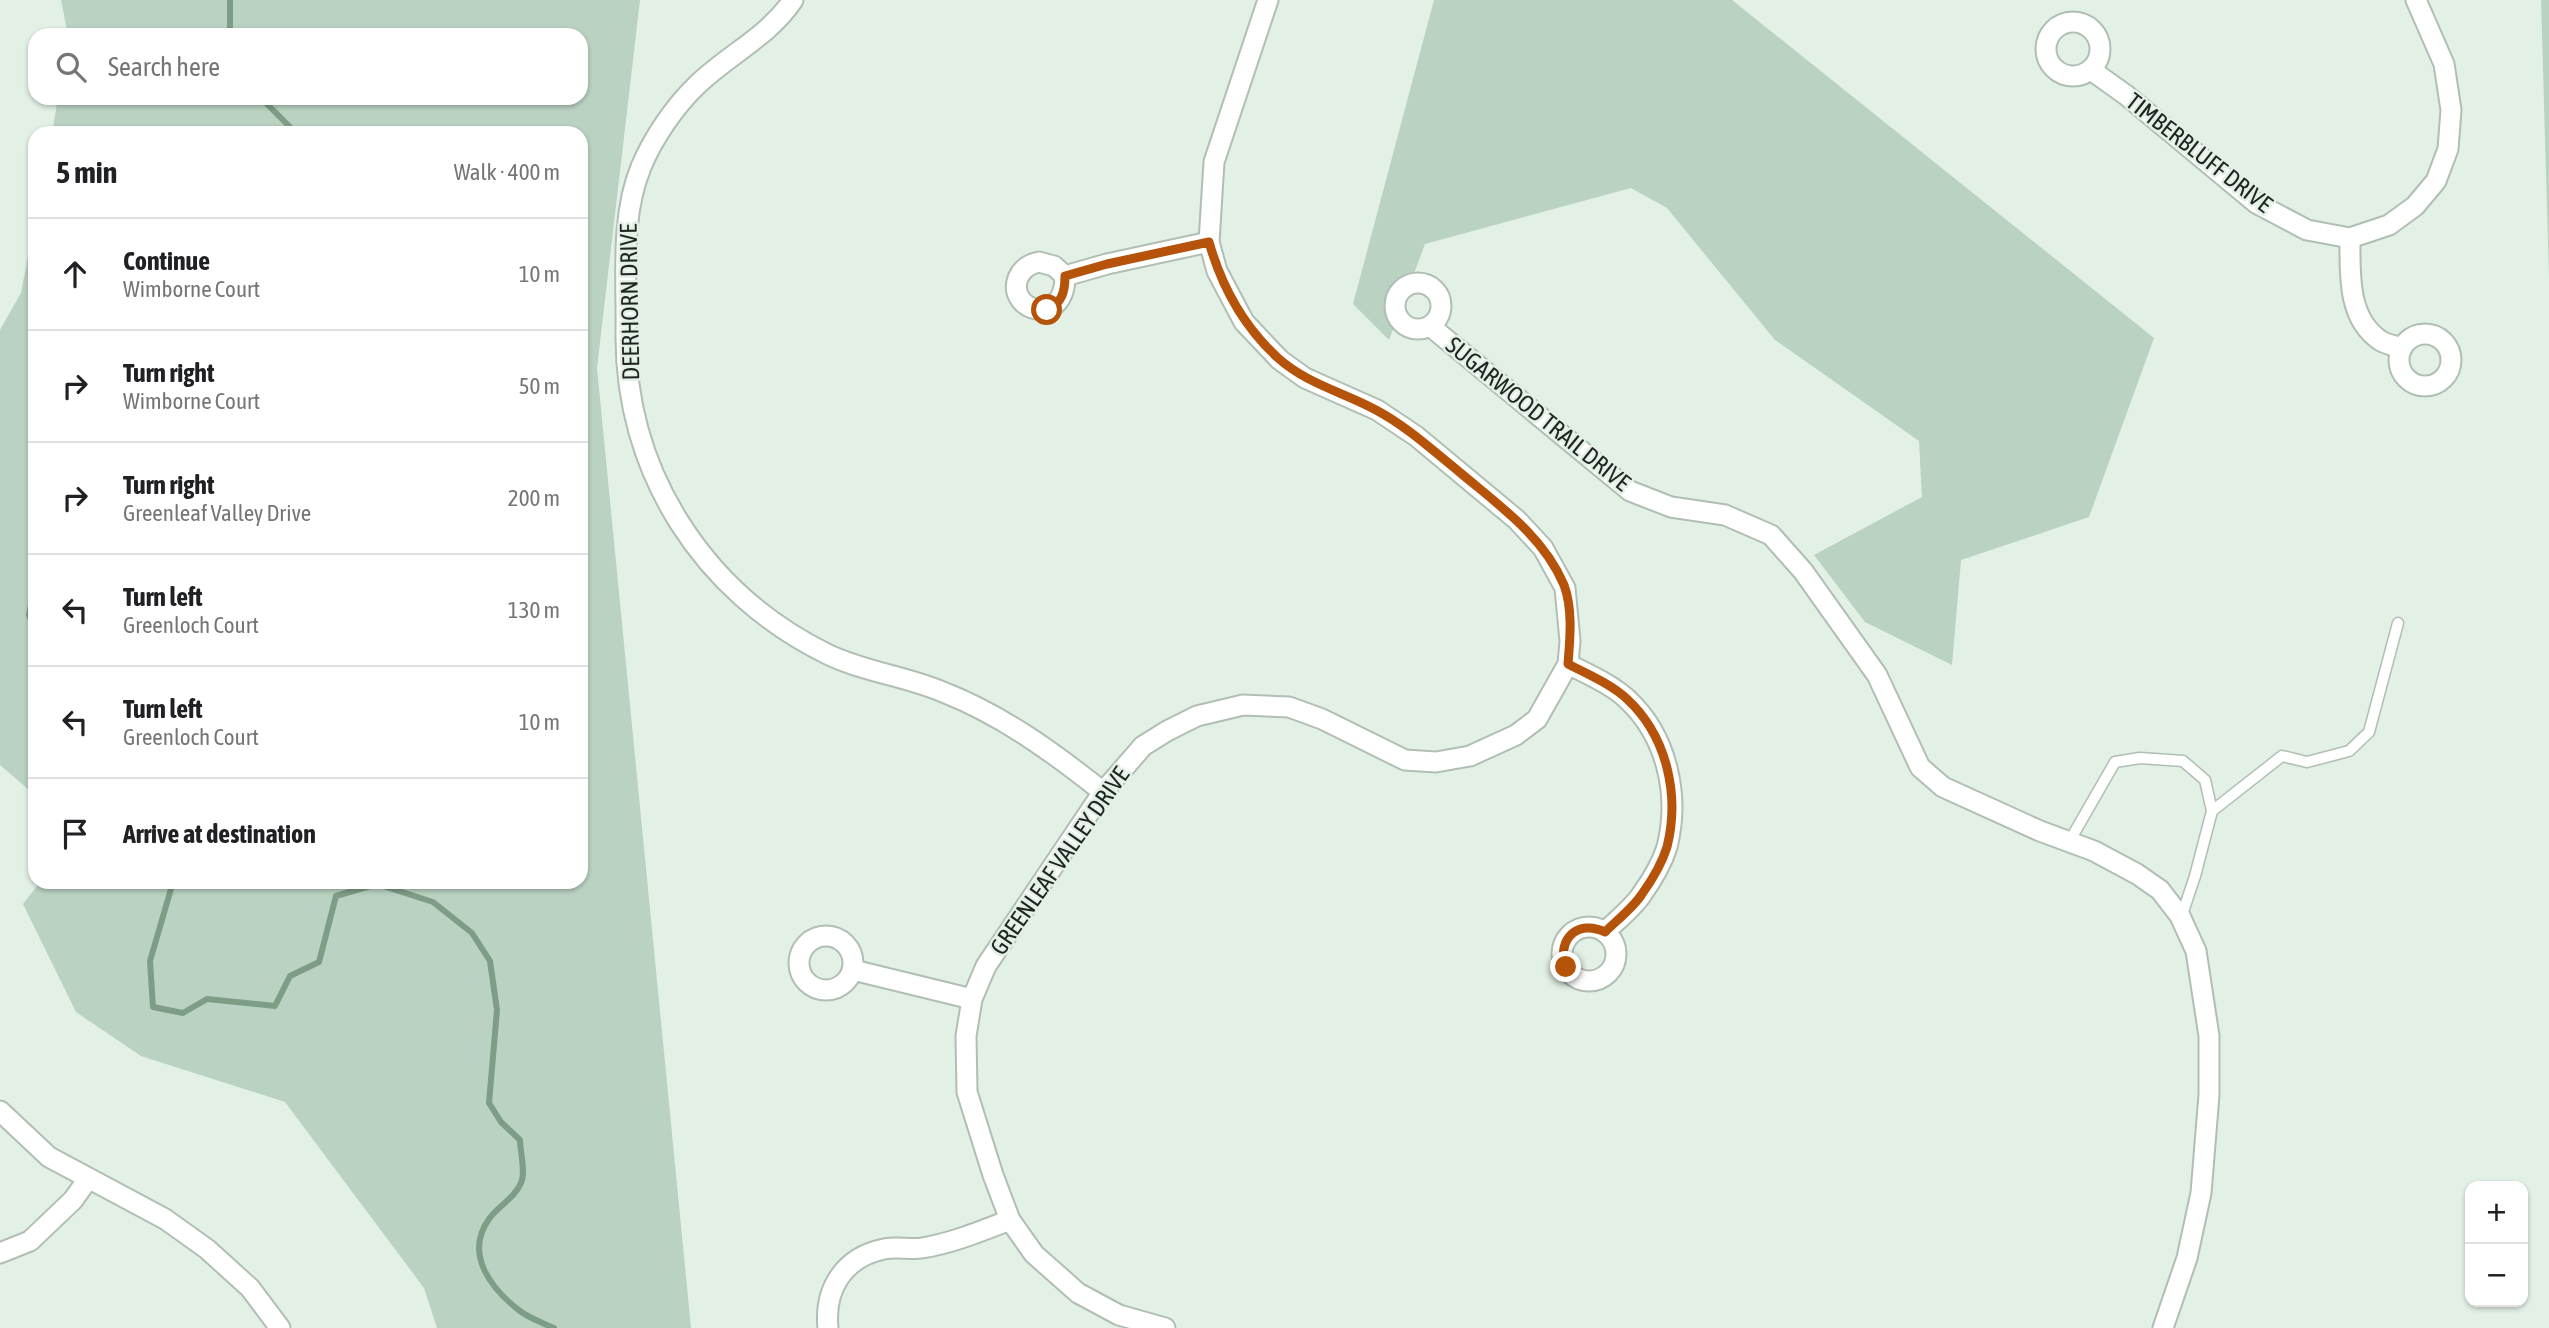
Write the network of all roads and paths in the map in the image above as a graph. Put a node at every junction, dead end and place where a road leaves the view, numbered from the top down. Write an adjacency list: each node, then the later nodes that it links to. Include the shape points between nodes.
1 (793, 0): 12 (street, DEERHORN DRIVE, via 760,35 697,85 666,122 641,167 627,219 626,348 640,440 672,513 731,589 760,612 828,655 944,692 982,710 1045,748)
2 (1268, 0): 6 (street, GREENLEAF VALLEY DRIVE, via 1214,162)
3 (2416, 0): 5 (street, TIMBERBLUFF DRIVE, via 2444,64 2451,110 2448,149 2436,181 2415,206 2389,225)
4 (2091, 70): 5 (street, TIMBERBLUFF DRIVE, via 2256,203 2306,230)
5 (2350, 238): 9 (street, via 2351,294 2364,326 2381,341)
6 (1209, 242): 7 (street); 11 (street, GREENLEAF VALLEY DRIVE, via 1217,271 1239,313 1280,360 1305,378 1377,410 1416,436 1517,520 1543,548 1565,589)
7 (1065, 276)
8 (1430, 327): 14 (street, SUGARWOOD TRAIL DRIVE, via 1630,491 1671,508 1725,515 1771,536 1803,571 1877,675 1920,767 1943,787)
9 (2402, 348)
10 (2398, 623): 13 (lane, via 2369,732 2349,751 2306,762 2282,756)
11 (1568, 664): 12 (street, GREENLEAF VALLEY DRIVE, via 1537,719 1516,735 1470,756 1436,762 1405,760 1289,707 1243,705 1198,716 1151,741); 16 (street, via 1627,698 1647,722 1669,772 1673,804 1667,848 1641,897)
12 (1103, 792): 18 (street, GREENLEAF VALLEY DRIVE, via 986,966)
13 (2211, 811): 14 (lane, via 2205,780 2183,761 2140,758 2115,762); 15 (lane)
14 (2069, 842): 15 (street, SUGARWOOD TRAIL DRIVE, via 2137,874 2160,890)
15 (2181, 919): 26 (street, SUGARWOOD TRAIL DRIVE, via 2196,951 2209,1036 2209,1095 2201,1192 2187,1258)
16 (1605, 932)
17 (853, 970): 18 (street)
18 (972, 999): 21 (street, GREENLEAF VALLEY DRIVE, via 966,1036 967,1092)
19 (0, 1111): 20 (street, via 49,1157)
20 (88, 1179): 22 (street, via 30,1241); 23 (street, via 165,1219 207,1249 250,1288)
21 (1010, 1220): 24 (street, via 956,1240 885,1249 860,1257 831,1290); 25 (street, GREENLEAF VALLEY DRIVE, via 1034,1254 1078,1293 1119,1315)
22 (0, 1253)
23 (279, 1328)
24 (828, 1328)
25 (1165, 1328)
26 (2163, 1328)

